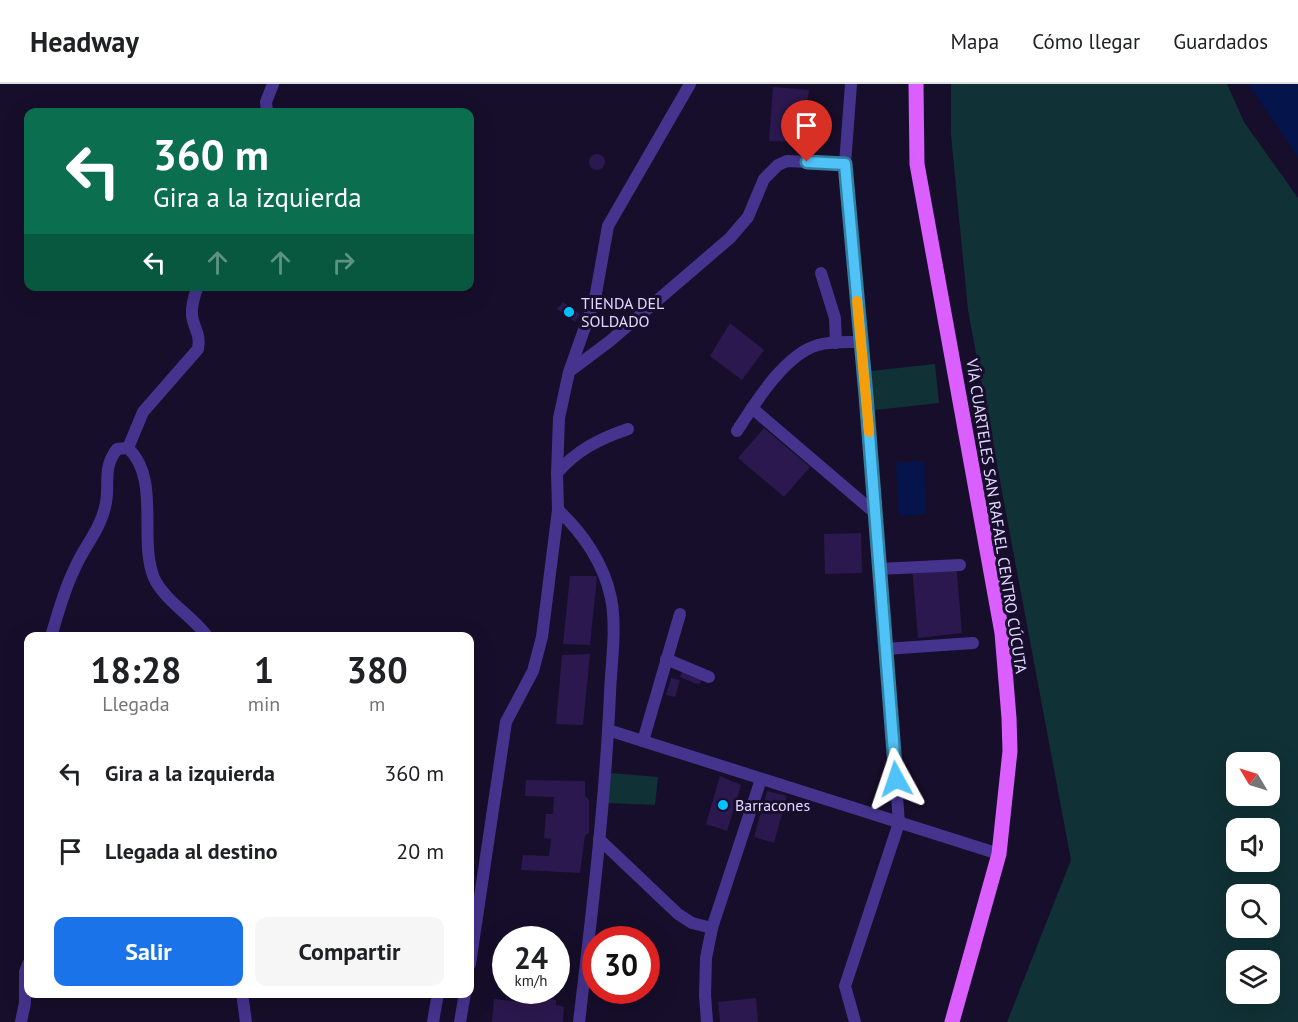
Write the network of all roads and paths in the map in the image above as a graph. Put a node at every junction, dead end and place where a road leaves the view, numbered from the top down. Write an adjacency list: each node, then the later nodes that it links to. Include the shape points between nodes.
1 (273, 84): 5 (street)
2 (690, 84): 11 (street, via 608,226 595,299)
3 (851, 84): 6 (street)
4 (916, 84): 33 (main road, VÍA CUARTELES SAN RAFAEL CENTRO CÚCUTA, via 917,164 1002,633 1010,751)
5 (267, 108)
6 (845, 164): 9 (street); 11 (street, via 787,161 778,165 764,179 748,217 730,238)
7 (821, 273): 10 (street, via 835,318)
8 (196, 291): 15 (street, via 192,316 200,339 198,350 143,412)
9 (860, 342): 10 (street); 18 (street)
10 (836, 343): 12 (street, via 804,350)
11 (569, 372): 16 (street, via 559,418)
12 (752, 408): 14 (street); 18 (street)
13 (628, 429): 16 (street, via 585,446)
14 (737, 431)
15 (128, 448): 22 (street, via 117,449 110,459 105,507 73,570); 23 (street, via 144,479 150,564 155,580)
16 (557, 473): 17 (street)
17 (558, 510): 28 (street, via 585,539 611,599); 35 (street, via 542,637 533,671 506,722)
18 (875, 513): 20 (street)
19 (960, 565): 20 (street)
20 (879, 569): 25 (street)
21 (680, 614): 26 (street)
22 (52, 632)
23 (204, 632)
24 (973, 643): 25 (street)
25 (885, 649): 31 (street)
26 (666, 659): 27 (street); 29 (street)
27 (709, 677)
28 (608, 730): 29 (street); 32 (street)
29 (643, 741): 30 (street)
30 (761, 778): 31 (street); 34 (street)
31 (899, 823): 33 (street); 46 (street, via 845,986)
32 (599, 839): 34 (street, via 678,914); 44 (street)
33 (999, 854): 47 (main road, VÍA CUARTELES SAN RAFAEL CENTRO CÚCUTA)
34 (712, 928): 45 (street, via 706,958)
35 (474, 933)
36 (25, 998): 40 (street)
37 (243, 998): 41 (street)
38 (437, 998): 42 (street)
39 (464, 998): 43 (street)
40 (21, 1022)
41 (246, 1022)
42 (433, 1022)
43 (460, 1022)
44 (579, 1022)
45 (707, 1022)
46 (855, 1022)
47 (952, 1022)

